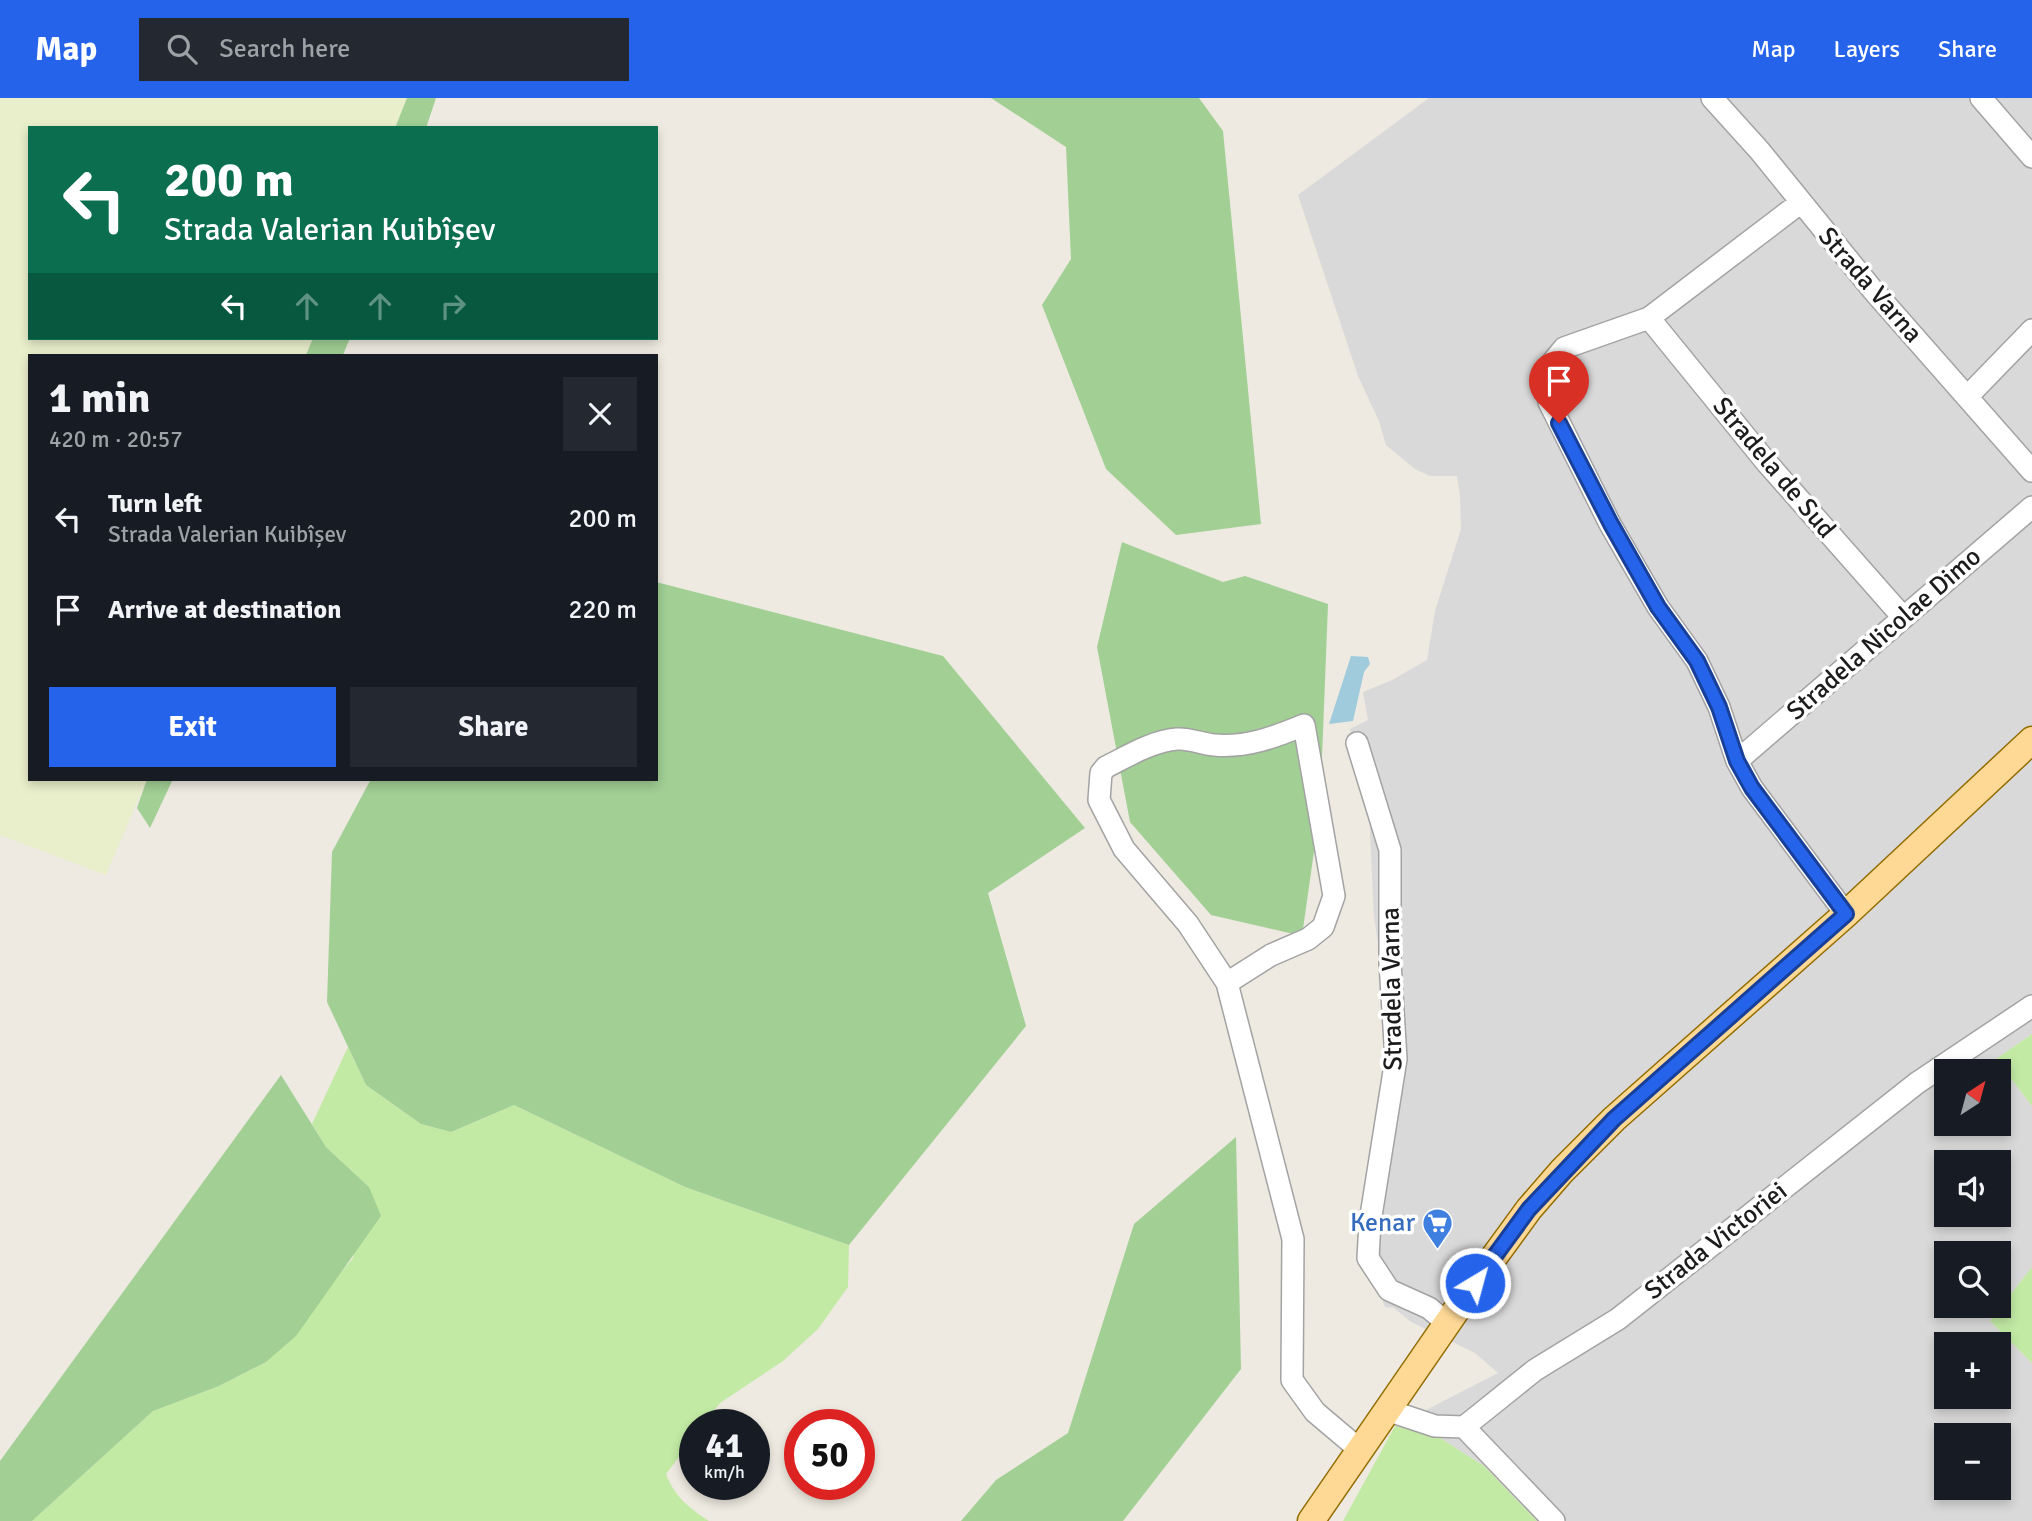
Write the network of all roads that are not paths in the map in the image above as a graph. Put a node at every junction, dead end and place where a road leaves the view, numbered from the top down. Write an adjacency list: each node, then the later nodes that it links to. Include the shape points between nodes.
1 (1712, 98): 4 (street, Strada Varna)
2 (1981, 98): 3 (street)
3 (2032, 157)
4 (1800, 203): 5 (street); 7 (street, Strada Varna)
5 (1649, 317): 10 (street, Stradela de Sud, via 1767,463); 13 (street, via 1564,348 1546,380 1549,402 1617,536 1658,607 1697,661)
6 (2032, 330): 7 (street)
7 (1967, 397): 8 (street, Strada Varna)
8 (2032, 471)
9 (2032, 507): 10 (street, Stradela Nicolae Dimo)
10 (1902, 617): 13 (street, Stradela Nicolae Dimo)
11 (2032, 740): 14 (main road)
12 (1357, 743): 17 (street, Stradela Varna, via 1391,850 1390,963 1396,1059 1368,1258 1389,1290 1429,1308)
13 (1737, 761): 14 (street)
14 (1846, 914): 17 (main road, via 1614,1119 1562,1171)
15 (1227, 983): 15 (street, via 1188,924 1124,849 1099,800 1101,773 1106,766 1178,738 1216,746 1246,744 1304,725 1334,896 1323,927); 20 (street, via 1293,1239 1292,1380 1315,1412)
16 (2032, 1006): 19 (street, Strada Victoriei, via 1917,1083 1618,1319 1535,1370)
17 (1447, 1323): 18 (main road)
18 (1387, 1410): 19 (street, via 1435,1426); 20 (main road)
19 (1465, 1427): 22 (street)
20 (1360, 1450): 21 (main road)
21 (1311, 1521)
22 (1554, 1521)

